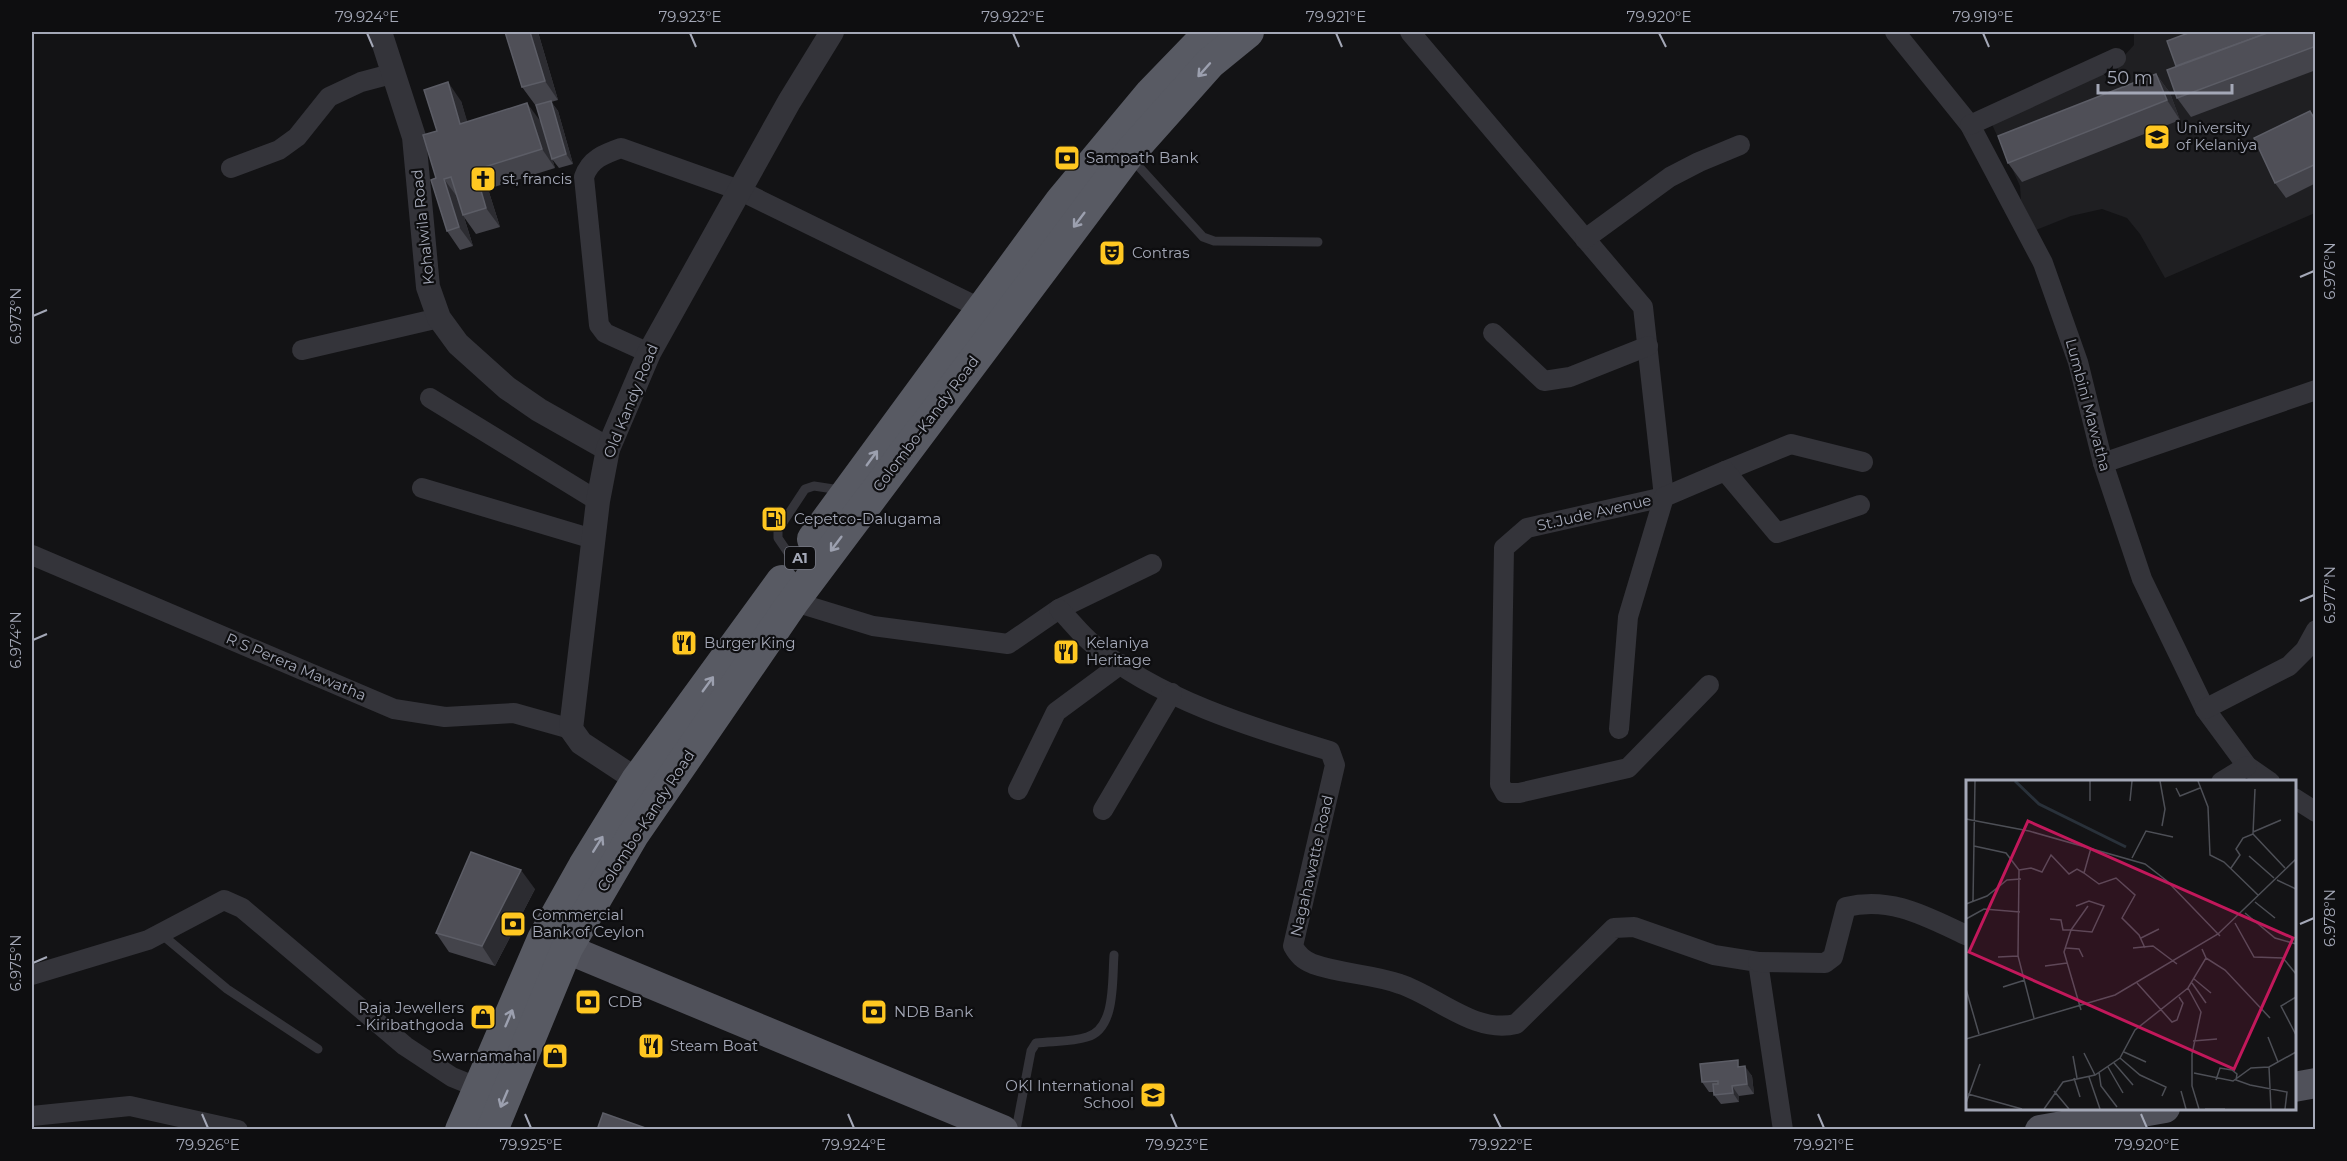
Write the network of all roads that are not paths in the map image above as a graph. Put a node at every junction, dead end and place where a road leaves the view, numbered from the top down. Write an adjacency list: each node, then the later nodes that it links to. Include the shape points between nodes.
1 (380, 32): 8 (street, Kohalwila Road)
2 (832, 32): 13 (street, Old Kandy Road)
3 (1210, 32): 16 (highway, Colombo-Kandy Road / A1, via 1151,93 1060,201)
4 (1248, 32): 11 (highway, Colombo-Kandy Road / A1, one-way to 11, via 1210,63)
5 (1410, 32): 14 (street, St.Jude Avenue)
6 (1894, 32): 9 (street, Lumbini Mawatha)
7 (2116, 58): 9 (street)
8 (395, 73): 12 (street, via 361,82 329,97 297,136 279,150); 17 (street, Kohalwila Road, via 414,137 428,287)
9 (1970, 125): 26 (street, Lumbini Mawatha, via 2043,263 2078,362)
10 (1740, 145): 14 (street, via 1670,177)
11 (1128, 154): 15 (lane, via 1203,237 1214,241); 16 (highway, Colombo-Kandy Road / A1, one-way to 16)
12 (231, 168)
13 (740, 190): 16 (street); 21 (street, Old Kandy Road); 21 (street, via 621,148 588,166 584,177 598,325 605,333)
14 (1585, 239): 19 (street, St.Jude Avenue, via 1643,307)
15 (1318, 242)
16 (992, 314): 35 (highway, Colombo-Kandy Road / A1, one-way to 35); 35 (highway, Colombo-Kandy Road / A1, one-way to 16, via 795,563 848,491)
17 (440, 318): 20 (street); 24 (street, Kohalwila Road, via 458,344 507,388)
18 (1493, 333): 19 (street, via 1544,381 1570,377)
19 (1648, 346): 29 (street, St.Jude Avenue)
20 (302, 350)
21 (649, 352): 24 (street, Old Kandy Road)
22 (2316, 390): 26 (street)
23 (430, 398): 30 (street)
24 (608, 449): 30 (street, Old Kandy Road)
25 (1863, 462): 27 (street, via 1791,444)
26 (2103, 463): 41 (street, Lumbini Mawatha, via 2142,579)
27 (1725, 471): 29 (street); 31 (street, via 1777,533)
28 (422, 488): 32 (street)
29 (1664, 496): 39 (street, St.Jude Avenue, via 1527,528 1504,548 1500,784 1505,793 1519,794 1628,768); 43 (street, via 1628,617)
30 (598, 501): 32 (street, Old Kandy Road)
31 (1860, 505)
32 (593, 539): 42 (street, Old Kandy Road)
33 (32, 555): 42 (street, R S Perera Mawatha, via 394,709 445,717 514,713)
34 (1152, 564): 36 (street)
35 (783, 598): 36 (street, via 873,626 999,644 1008,644); 45 (highway, Colombo-Kandy Road / A1, one-way to 35); 54 (highway, Colombo-Kandy Road / A1, via 633,835)
36 (1059, 609): 38 (street, Nagahawatte Road, via 1094,645)
37 (2316, 630): 41 (street, via 2305,650 2289,666)
38 (1120, 664): 40 (street, Nagahawatte Road, via 1147,683); 48 (street, via 1056,712)
39 (1709, 685)
40 (1172, 693): 50 (street); 56 (street, Nagahawatte Road, via 1257,730 1330,751 1335,765 1293,946 1299,956 1313,964 1401,984 1482,1024 1502,1027 1516,1024 1614,928 1634,927 1714,955)
41 (2205, 709): 44 (street, Lumbini Mawatha)
42 (571, 729): 45 (street, via 581,743)
43 (1619, 729)
44 (2247, 766): 46 (street); 47 (street, Lumbini Mawatha)
45 (637, 780): 54 (highway, Colombo-Kandy Road / A1, one-way to 45)
46 (2224, 780)
47 (2267, 780)
48 (1018, 790)
49 (2296, 799): 51 (street)
50 (1104, 810)
51 (2316, 812)
52 (160, 933): 57 (street); 58 (lane, via 227,989); 61 (street, via 224,900 242,908 405,1046 452,1077)
53 (1966, 935): 56 (street, Nagahawatte Road, via 1913,910 1866,903 1846,907 1833,957 1825,963)
54 (555, 944): 61 (highway, Colombo-Kandy Road / A1, one-way to 54); 66 (highway, Colombo-Kandy Road / A1, one-way to 66); 67 (main road)
55 (1114, 955): 68 (lane, via 1108,1018 1100,1031 1087,1037 1036,1043 1031,1051)
56 (1758, 962): 69 (street)
57 (32, 975)
58 (318, 1049)
59 (2316, 1083): 60 (main road)
60 (2296, 1087)
61 (479, 1088): 65 (highway, Colombo-Kandy Road / A1)
62 (2154, 1110): 70 (main road)
63 (32, 1116): 64 (street, via 130,1106)
64 (238, 1130)
65 (461, 1130)
66 (492, 1130)
67 (1003, 1130)
68 (1016, 1130)
69 (1783, 1130)
70 (2040, 1130)

